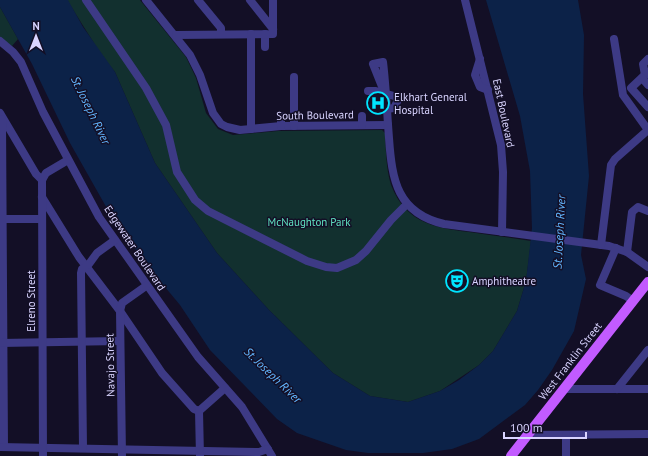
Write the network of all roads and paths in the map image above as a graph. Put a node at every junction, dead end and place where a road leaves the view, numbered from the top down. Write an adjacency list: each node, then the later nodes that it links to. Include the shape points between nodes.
1 (86, 0): 36 (street, via 146,88 166,125 177,172 196,200 208,211 307,261 337,268 356,260 366,251)
2 (146, 0): 10 (street)
3 (198, 0): 8 (street, via 221,28)
4 (250, 0): 7 (street)
5 (273, 0): 7 (street)
6 (465, 0): 40 (street, East Boulevard, via 502,156)
7 (271, 33): 9 (street); 13 (street)
8 (221, 34): 9 (street); 10 (street)
9 (251, 34): 31 (street)
10 (176, 35): 31 (street, South Boulevard, via 195,64 213,114 227,127)
11 (614, 39): 32 (street, via 623,95)
12 (0, 41): 33 (street, Edgewater Boulevard, via 20,62)
13 (265, 47)
14 (648, 59): 15 (street, via 643,64)
15 (645, 75): 17 (street); 20 (street, via 631,88)
16 (294, 77): 30 (street)
17 (648, 85)
18 (368, 94): 19 (street)
19 (385, 94): 21 (street); 21 (street, via 396,99 394,108)
20 (648, 107)
21 (386, 109): 26 (street)
22 (1, 116): 34 (street); 38 (street)
23 (281, 116): 29 (street)
24 (348, 116): 27 (street)
25 (362, 116): 28 (street)
26 (388, 124): 28 (street, South Boulevard); 36 (street, via 393,178)
27 (348, 125): 28 (street, South Boulevard); 30 (street, South Boulevard)
28 (362, 125)
29 (281, 126): 30 (street, South Boulevard); 31 (street, South Boulevard)
30 (294, 126)
31 (251, 129)
32 (648, 130): 42 (street, via 611,165)
33 (68, 160): 34 (street, via 46,173); 41 (street, Edgewater Boulevard, via 99,217)
34 (42, 180): 35 (street, Elreno Street)
35 (42, 196): 39 (street, Elreno Street); 45 (street)
36 (407, 204): 40 (street, via 434,222)
37 (648, 211): 44 (street, via 638,207 632,212)
38 (1, 219): 39 (street); 52 (street)
39 (42, 219): 53 (street, Elreno Street)
40 (502, 232): 42 (street)
41 (115, 240): 45 (street, via 97,253); 48 (street, Edgewater Boulevard)
42 (598, 244): 43 (street)
43 (616, 248): 44 (street); 49 (street, via 600,285)
44 (627, 252): 46 (street)
45 (86, 266): 50 (street); 54 (street, via 81,273)
46 (648, 267)
47 (648, 282): 49 (main road, West Franklin Street)
48 (146, 286): 50 (street, via 122,303); 56 (street, Edgewater Boulevard, via 198,357)
49 (632, 301): 57 (main road, West Franklin Street)
50 (120, 311): 51 (street, Navajo Street); 60 (street, via 162,373 194,410)
51 (120, 341): 54 (street); 67 (street, Navajo Street)
52 (2, 342): 53 (street); 64 (street)
53 (42, 342): 54 (street); 66 (street, Elreno Street)
54 (81, 342): 65 (street)
55 (648, 350): 58 (street)
56 (225, 388): 60 (street); 68 (street, Edgewater Boulevard, via 242,407)
57 (564, 388): 58 (street); 62 (main road, West Franklin Street)
58 (617, 389): 59 (street)
59 (648, 389)
60 (199, 411): 69 (street)
61 (648, 434): 63 (street)
62 (527, 435): 63 (street); 70 (main road, West Franklin Street)
63 (566, 435): 71 (street)
64 (2, 447): 66 (street)
65 (83, 448): 66 (street); 67 (street)
66 (43, 452)
67 (122, 452): 69 (street)
68 (270, 452): 69 (street)
69 (200, 453)
70 (511, 456)
71 (566, 456)

